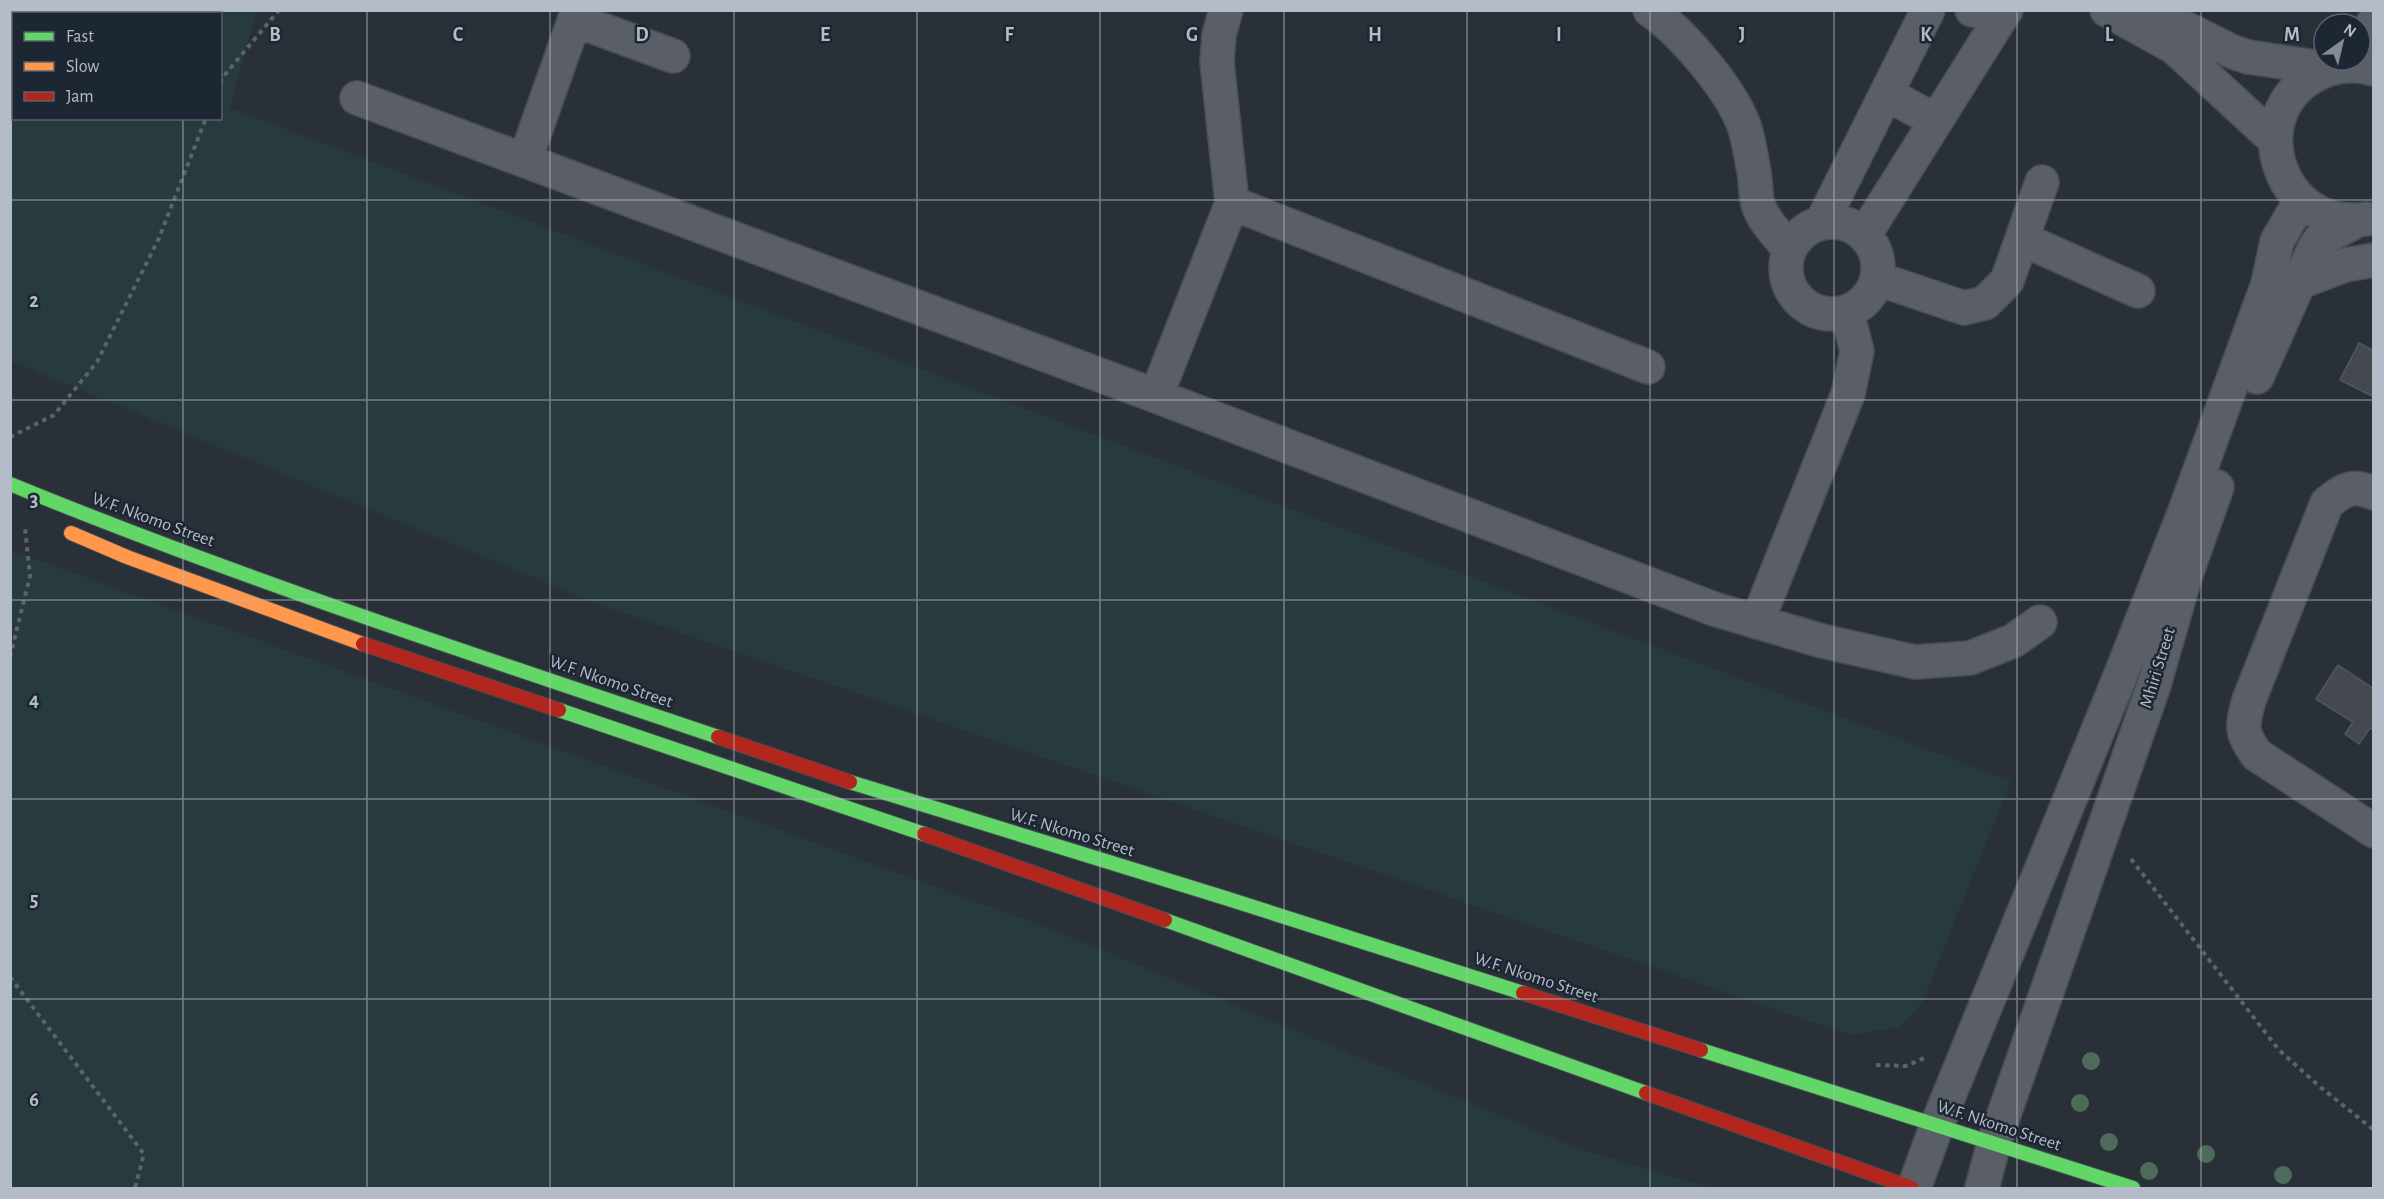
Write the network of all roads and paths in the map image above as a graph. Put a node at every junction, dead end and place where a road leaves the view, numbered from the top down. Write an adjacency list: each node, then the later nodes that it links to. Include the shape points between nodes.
1 (279, 10): 13 (path)
2 (1226, 10): 22 (street, via 1217,62)
3 (1650, 10): 27 (street, via 1698,56 1726,92 1745,129 1758,205)
4 (1928, 10): 14 (street)
5 (1972, 10): 8 (street, via 1990,14)
6 (2107, 10): 18 (street, via 2174,47)
7 (2150, 10): 11 (street, via 2248,57)
8 (2006, 11): 17 (street)
9 (577, 15): 10 (street); 19 (street)
10 (673, 56)
11 (2312, 59)
12 (2323, 72): 18 (street, via 2290,95 2282,108)
13 (222, 80)
14 (1887, 94): 17 (street); 24 (street)
15 (357, 98): 19 (street)
16 (205, 120): 35 (path, via 159,238 96,362 54,415)
17 (1936, 121): 25 (street)
18 (2274, 139): 21 (street, via 2277,162 2286,183)
19 (525, 160): 34 (street)
20 (2042, 182): 26 (street)
21 (2301, 200): 23 (street, via 2337,219); 45 (street, Mhiri Street, via 2277,241 2268,284 2185,511)
22 (1232, 203): 33 (street); 34 (street)
23 (2369, 218): 30 (street, Mhiri Street, via 2320,240)
24 (1822, 222): 25 (street, via 1837,221); 27 (street, via 1797,237)
25 (1864, 234): 29 (street, via 1879,263)
26 (2022, 239): 29 (street, via 2007,281 1985,303 1964,309); 31 (street)
27 (1789, 249): 32 (street, via 1787,279 1802,303 1823,313)
28 (2373, 260): 30 (street, via 2345,265)
29 (1878, 279): 32 (street, via 1861,305)
30 (2298, 283): 42 (street, Mhiri Street, via 2262,364 2185,577 2154,685)
31 (2139, 291)
32 (1847, 312): 39 (street, via 1857,351 1848,394)
33 (1648, 367)
34 (1156, 396): 39 (street, via 1714,609)
35 (10, 437)
36 (10, 484): 46 (main road, W.F. Nkomo Street, via 112,526 869,789)
37 (2373, 493): 43 (street, via 2358,487 2341,492 2327,503 2249,700 2242,729 2257,755)
38 (23, 513): 41 (path, via 30,576); 51 (main road, via 127,557 340,636 974,851)
39 (1758, 622): 40 (street, via 1915,662 1970,658 2013,641)
40 (2040, 622)
41 (10, 657)
42 (2105, 826): 48 (path, via 2279,1050); 49 (street, Mhiri Street)
43 (2373, 831)
44 (10, 976): 50 (path, via 144,1154)
45 (1964, 1059): 46 (path, via 1940,1051 1905,1066 1862,1065); 47 (street, Mhiri Street)
46 (1858, 1099): 47 (main road, W.F. Nkomo Street)
47 (1937, 1125): 49 (main road, W.F. Nkomo Street); 51 (street, Mhiri Street)
48 (2373, 1130)
49 (1994, 1143): 52 (street, Mhiri Street); 53 (main road, W.F. Nkomo Street)
50 (135, 1188)
51 (1913, 1188)
52 (1982, 1188)
53 (2133, 1188)

